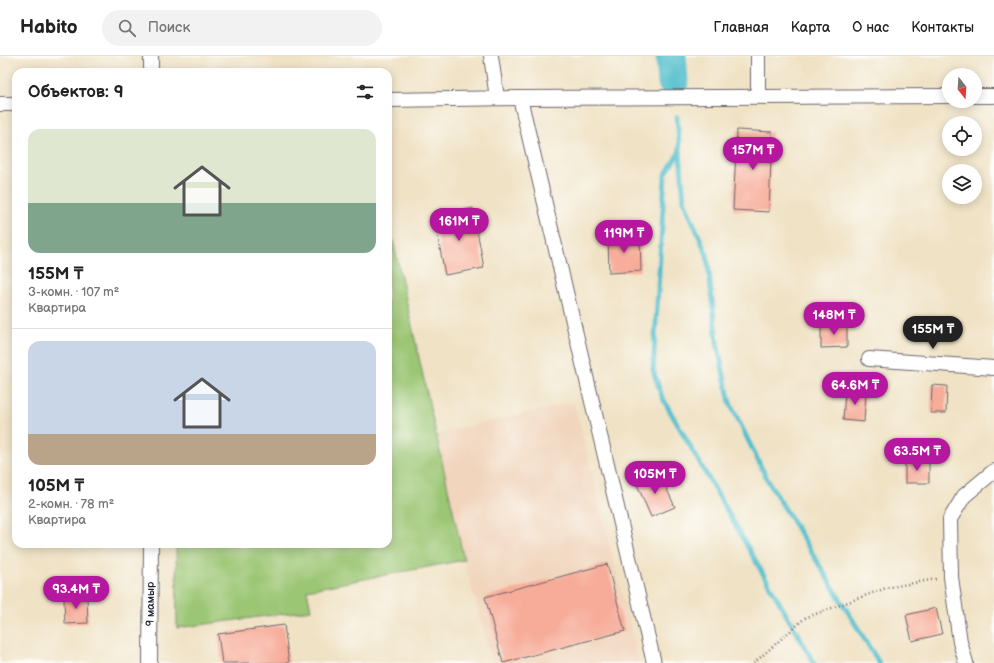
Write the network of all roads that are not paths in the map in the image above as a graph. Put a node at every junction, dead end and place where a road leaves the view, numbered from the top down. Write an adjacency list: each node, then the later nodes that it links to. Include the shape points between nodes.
1 (151, 56): 4 (street)
2 (491, 56): 9 (street)
3 (758, 56): 5 (street)
4 (151, 68)
5 (758, 96): 6 (street); 10 (street)
6 (942, 96)
7 (982, 96): 8 (street)
8 (994, 96)
9 (497, 98): 10 (street); 11 (street)
10 (520, 98): 19 (street)
11 (392, 100)
12 (0, 104): 13 (street)
13 (12, 104)
14 (869, 358): 15 (street)
15 (994, 368)
16 (994, 471): 20 (street, via 964,496 950,519 950,577 960,642)
17 (151, 548): 18 (street, 9 мамыр)
18 (150, 663)
19 (654, 663)
20 (966, 663)

